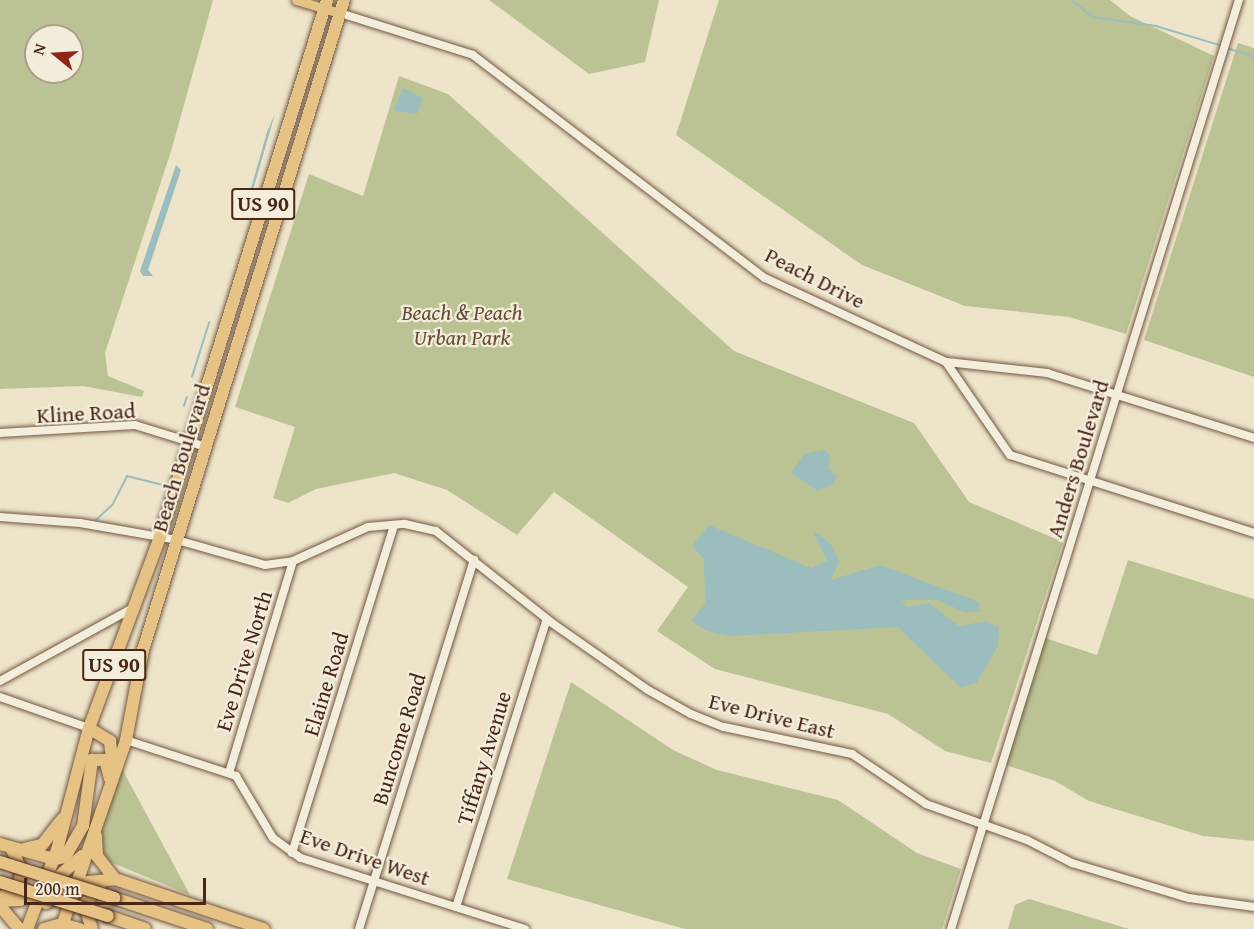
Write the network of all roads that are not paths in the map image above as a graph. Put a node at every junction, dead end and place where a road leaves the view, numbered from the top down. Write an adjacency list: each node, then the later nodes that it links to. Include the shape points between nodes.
1 (296, 0): 4 (main road, Peach Drive)
2 (344, 0): 5 (highway, Beach Boulevard / US 90)
3 (1239, 0): 9 (street, Anders Boulevard)
4 (325, 4): 5 (main road, Peach Drive); 6 (highway, US 90)
5 (340, 13): 7 (highway, Beach Boulevard / US 90); 8 (street, Peach Drive, via 473,55 765,278)
6 (256, 227): 7 (street); 12 (highway, US 90)
7 (272, 232): 13 (highway, Beach Boulevard / US 90)
8 (946, 362): 9 (street, via 1033,370); 14 (street, via 1010,454)
9 (1117, 395): 11 (street); 14 (street, Anders Boulevard)
10 (0, 433): 12 (street, Kline Road, via 135,425)
11 (1254, 438)
12 (189, 442): 13 (street, Kline Road); 18 (highway, US 90)
13 (206, 447): 19 (highway, Beach Boulevard / US 90)
14 (1090, 482): 17 (street); 32 (street, Anders Boulevard)
15 (0, 516): 18 (street, Eve Drive East, via 80,523)
16 (394, 525): 20 (street, Eve Drive East, via 436,531); 21 (street, Eve Drive East, via 359,531); 35 (street, Elaine Road)
17 (1254, 533)
18 (160, 537): 19 (street, Eve Drive East); 22 (highway, US 90)
19 (177, 540): 21 (street, Eve Drive East, via 254,564); 27 (highway, Beach Boulevard / US 90, via 143,650)
20 (474, 559): 23 (street, Eve Drive East); 40 (street, Buncome Road)
21 (293, 561): 28 (street, Eve Drive North)
22 (138, 602): 24 (street, via 120,619); 26 (highway, US 90)
23 (547, 619): 32 (street, Eve Drive East, via 648,690 691,714 724,727 852,754 926,804); 45 (street, Tiffany Avenue)
24 (0, 681)
25 (0, 697): 26 (street)
26 (89, 728): 29 (highway, via 110,741); 30 (highway, US 90)
27 (126, 740): 28 (street, Eve Drive West); 29 (highway, Beach Boulevard / US 90)
28 (229, 773): 35 (street, Eve Drive West, via 242,782 273,838)
29 (112, 781): 31 (highway, Beach Boulevard / US 90); 36 (highway, via 105,760 92,760 80,834 72,852)
30 (68, 810): 34 (highway, via 42,845); 36 (highway, US 90)
31 (102, 811): 33 (highway, Beach Boulevard / US 90); 38 (highway, via 97,856)
32 (983, 826): 46 (street, Eve Drive East, via 1141,884 1189,898); 59 (street, Anders Boulevard)
33 (91, 844): 41 (highway, Beach Boulevard / US 90); 42 (highway, via 71,869)
34 (6, 845): 36 (highway); 43 (highway, via 22,873 18,885)
35 (292, 853): 40 (street, Eve Drive West)
36 (54, 859): 42 (highway, US 90)
37 (0, 862): 55 (highway, bridge)
38 (115, 879): 41 (highway); 53 (highway, via 95,888 86,898 84,911); 56 (highway)
39 (0, 882): 54 (highway, bridge)
40 (374, 882): 45 (street, Eve Drive West); 57 (street, Buncome Road)
41 (75, 885): 47 (highway); 48 (highway, Beach Boulevard / US 90)
42 (42, 891): 43 (highway, via 21,900); 47 (highway, US 90)
43 (0, 900)
44 (0, 906): 49 (highway)
45 (456, 907): 58 (street, Eve Drive West)
46 (1254, 907)
47 (33, 914): 50 (highway, US 90)
48 (61, 926): 51 (highway); 52 (highway)
49 (19, 929)
50 (27, 929)
51 (44, 929)
52 (80, 929)
53 (92, 929)
54 (145, 929)
55 (207, 929)
56 (264, 929)
57 (359, 929)
58 (525, 929)
59 (951, 929)

